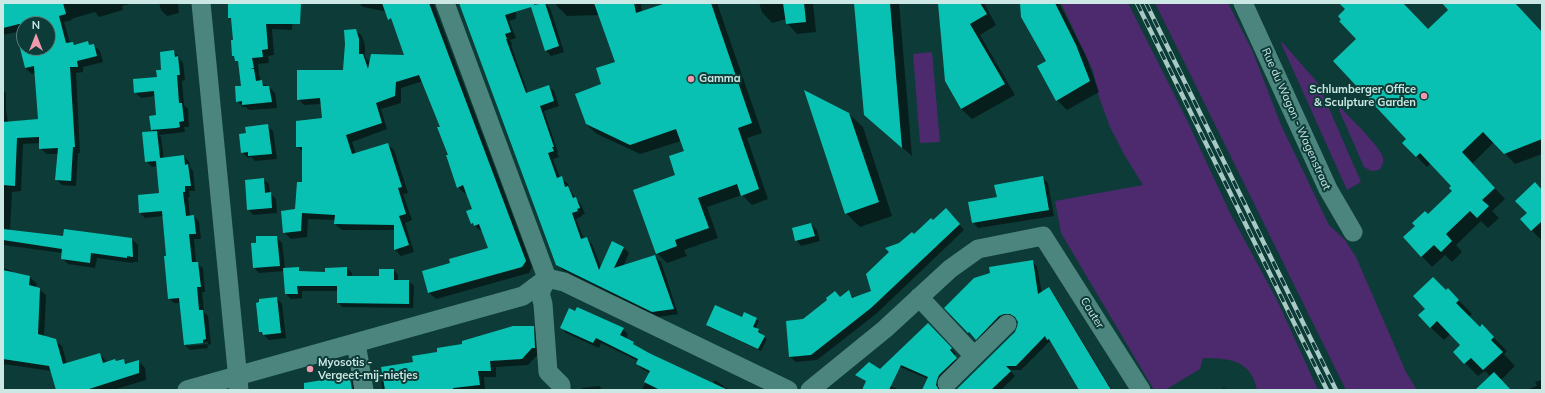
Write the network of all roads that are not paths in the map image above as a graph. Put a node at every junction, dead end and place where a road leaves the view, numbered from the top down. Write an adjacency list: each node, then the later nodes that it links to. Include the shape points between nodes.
1 (200, 3): 10 (street)
2 (445, 3): 5 (street)
3 (1243, 3): 4 (street, Rue du Wagon - Wagenstraat, via 1328,189)
4 (1353, 232)
5 (547, 278): 8 (street, via 523,296); 14 (street, via 540,294 548,372 561,385); 15 (street, via 564,282)
6 (918, 297): 9 (street); 16 (street, via 885,329); 17 (street, Cauter, via 978,248 1043,236)
7 (1007, 324): 9 (street)
8 (356, 343): 10 (street); 13 (street)
9 (974, 356): 11 (street)
10 (238, 383): 12 (street)
11 (947, 383)
12 (187, 390)
13 (364, 390)
14 (561, 390)
15 (788, 390)
16 (810, 390)
17 (1141, 390)

